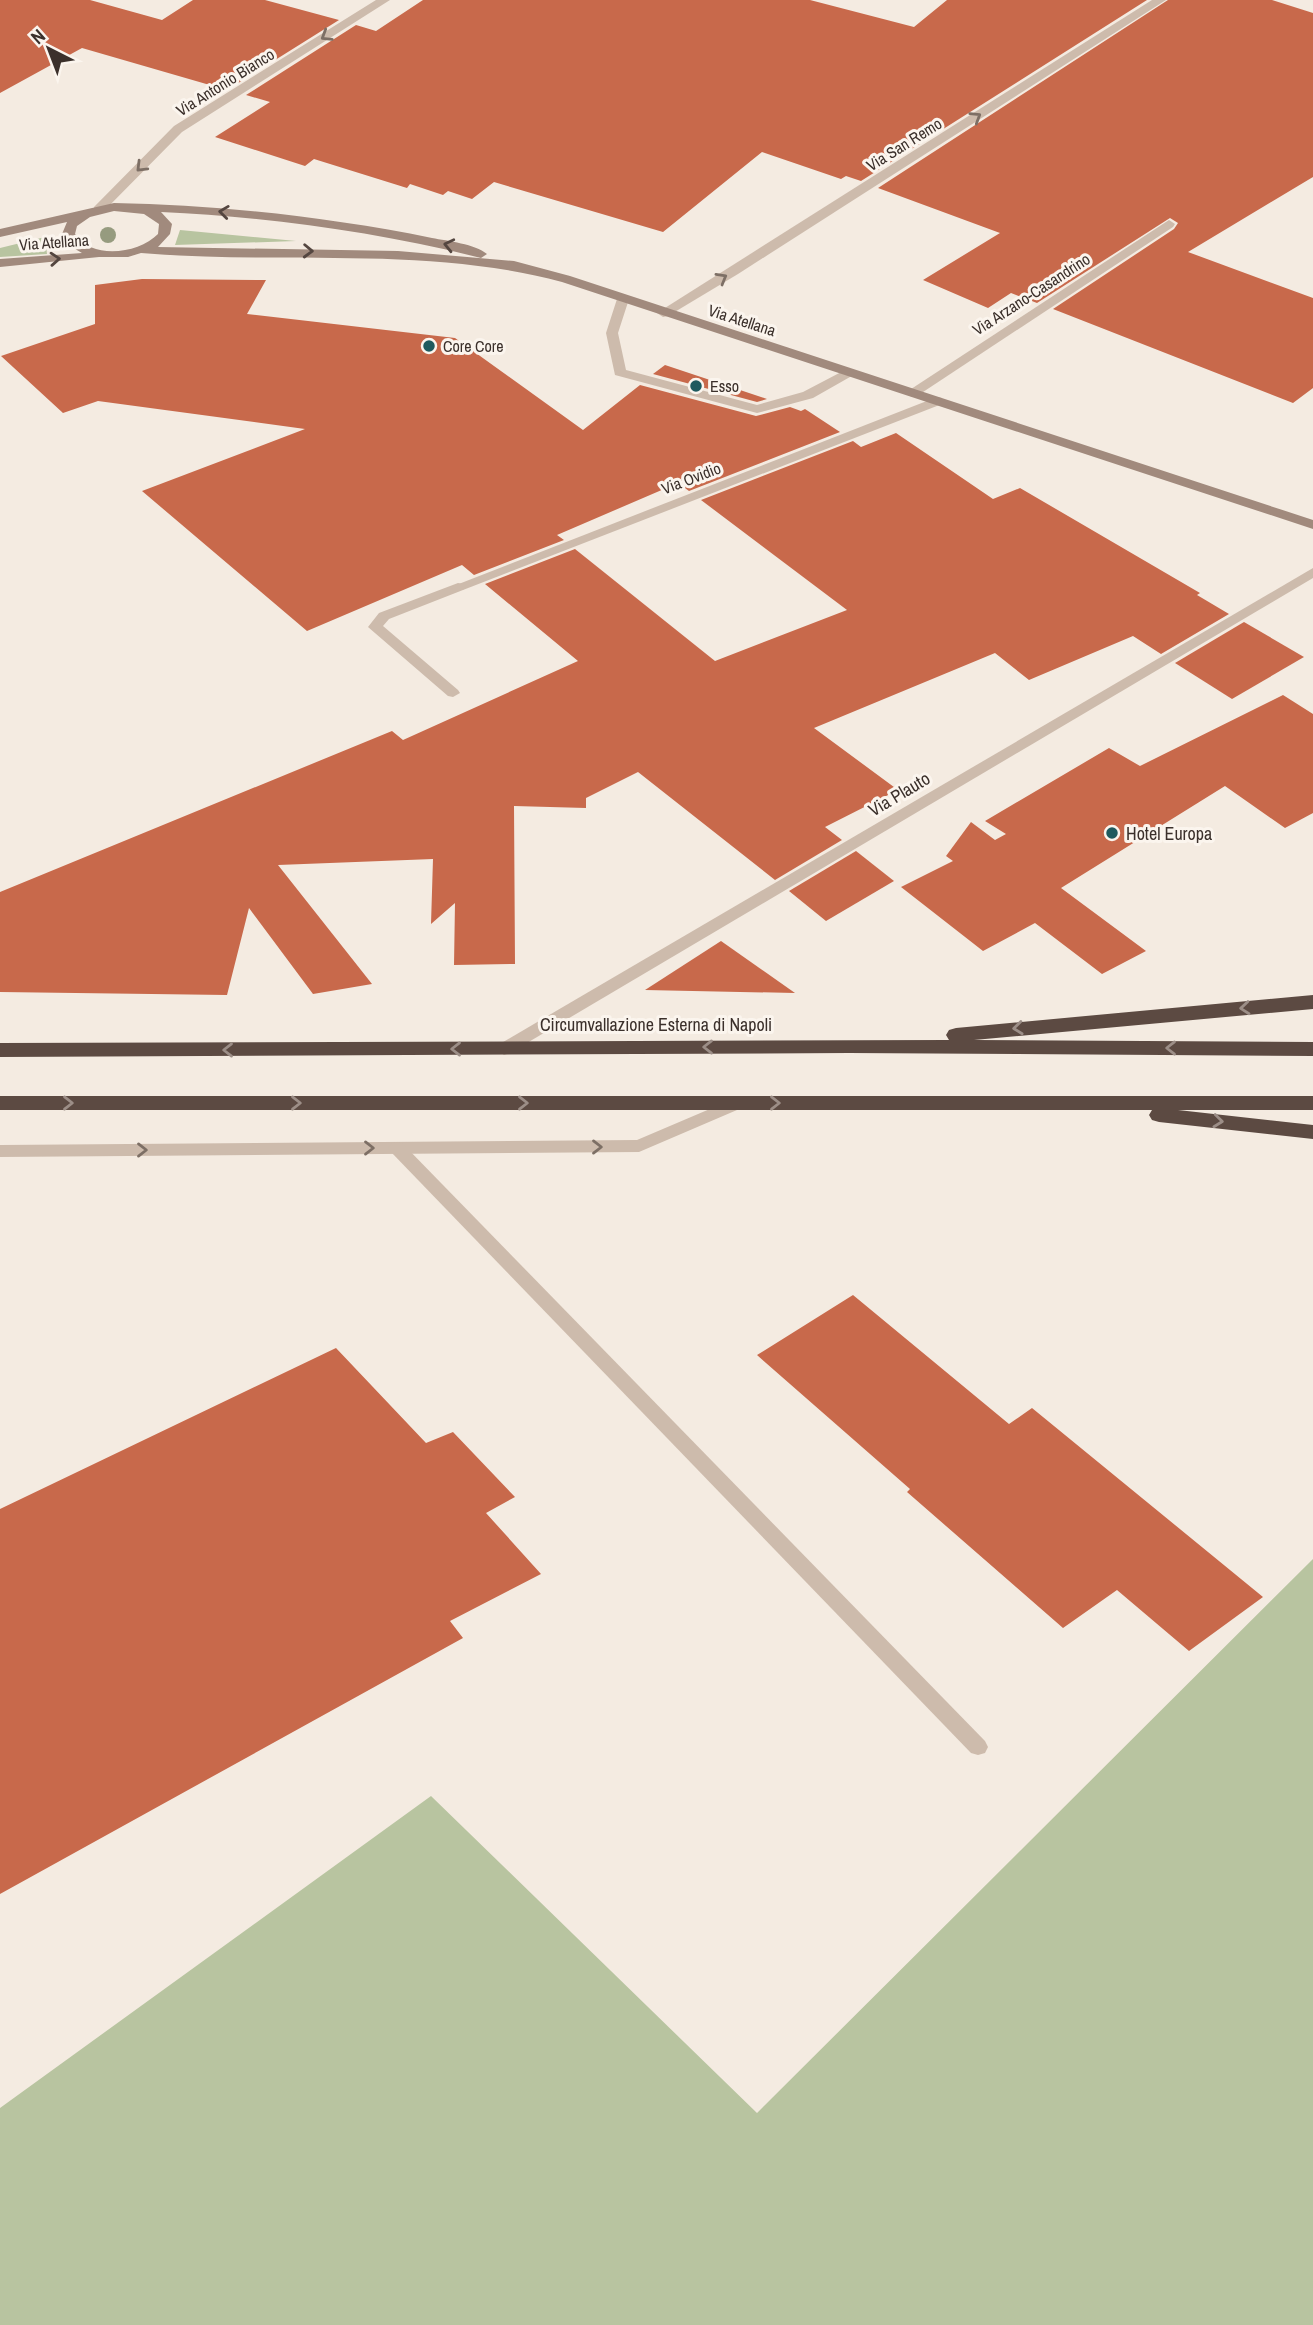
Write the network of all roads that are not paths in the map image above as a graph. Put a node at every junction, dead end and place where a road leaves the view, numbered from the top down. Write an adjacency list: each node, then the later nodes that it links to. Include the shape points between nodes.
1 (384, 0): 4 (street, Via Antonio Bianco, one-way to 4, via 178,130)
2 (1160, 0): 13 (street, Via San Remo, one-way to 2)
3 (131, 207): 4 (main road); 8 (main road, via 157,214 164,221 163,237); 11 (main road, one-way to 3, via 450,245 380,232 190,208)
4 (99, 210): 5 (main road)
5 (84, 215): 7 (main road); 9 (main road, via 68,229 67,237 82,250)
6 (1169, 224): 15 (street, Via Arzano-Casandrino)
7 (0, 233)
8 (142, 250): 9 (main road, Via Atellana); 11 (main road, Via Atellana, one-way to 11, via 398,255)
9 (111, 255): 10 (main road, Via Atellana, one-way to 9)
10 (0, 263)
11 (514, 265): 12 (main road, Via Atellana)
12 (623, 299): 13 (main road, Via Atellana); 14 (street, via 612,333 620,372 757,409 808,395)
13 (663, 313): 14 (main road, Via Atellana)
14 (850, 373): 15 (main road, Via Atellana)
15 (912, 393): 16 (main road, Via Atellana)
16 (937, 401): 17 (main road, Via Atellana); 19 (street, Via Ovidio, via 384,616 375,627)
17 (1313, 524)
18 (1313, 572): 22 (street, Via Plauto)
19 (453, 693)
20 (1313, 1002): 21 (highway, one-way to 21)
21 (849, 1046): 22 (highway, Circumvallazione Esterna di Napoli, one-way to 22); 23 (highway, Circumvallazione Esterna di Napoli, one-way to 21)
22 (504, 1048): 24 (highway, Circumvallazione Esterna di Napoli, one-way to 24)
23 (1313, 1049)
24 (0, 1050)
25 (738, 1103): 26 (highway, one-way to 26); 27 (highway, one-way to 25); 30 (street, one-way to 25, via 639,1146)
26 (1053, 1103): 28 (highway); 29 (highway, one-way to 29)
27 (0, 1104)
28 (1313, 1104)
29 (1313, 1132)
30 (397, 1148): 31 (street, one-way to 30); 32 (street)
31 (0, 1151)
32 (978, 1746)

